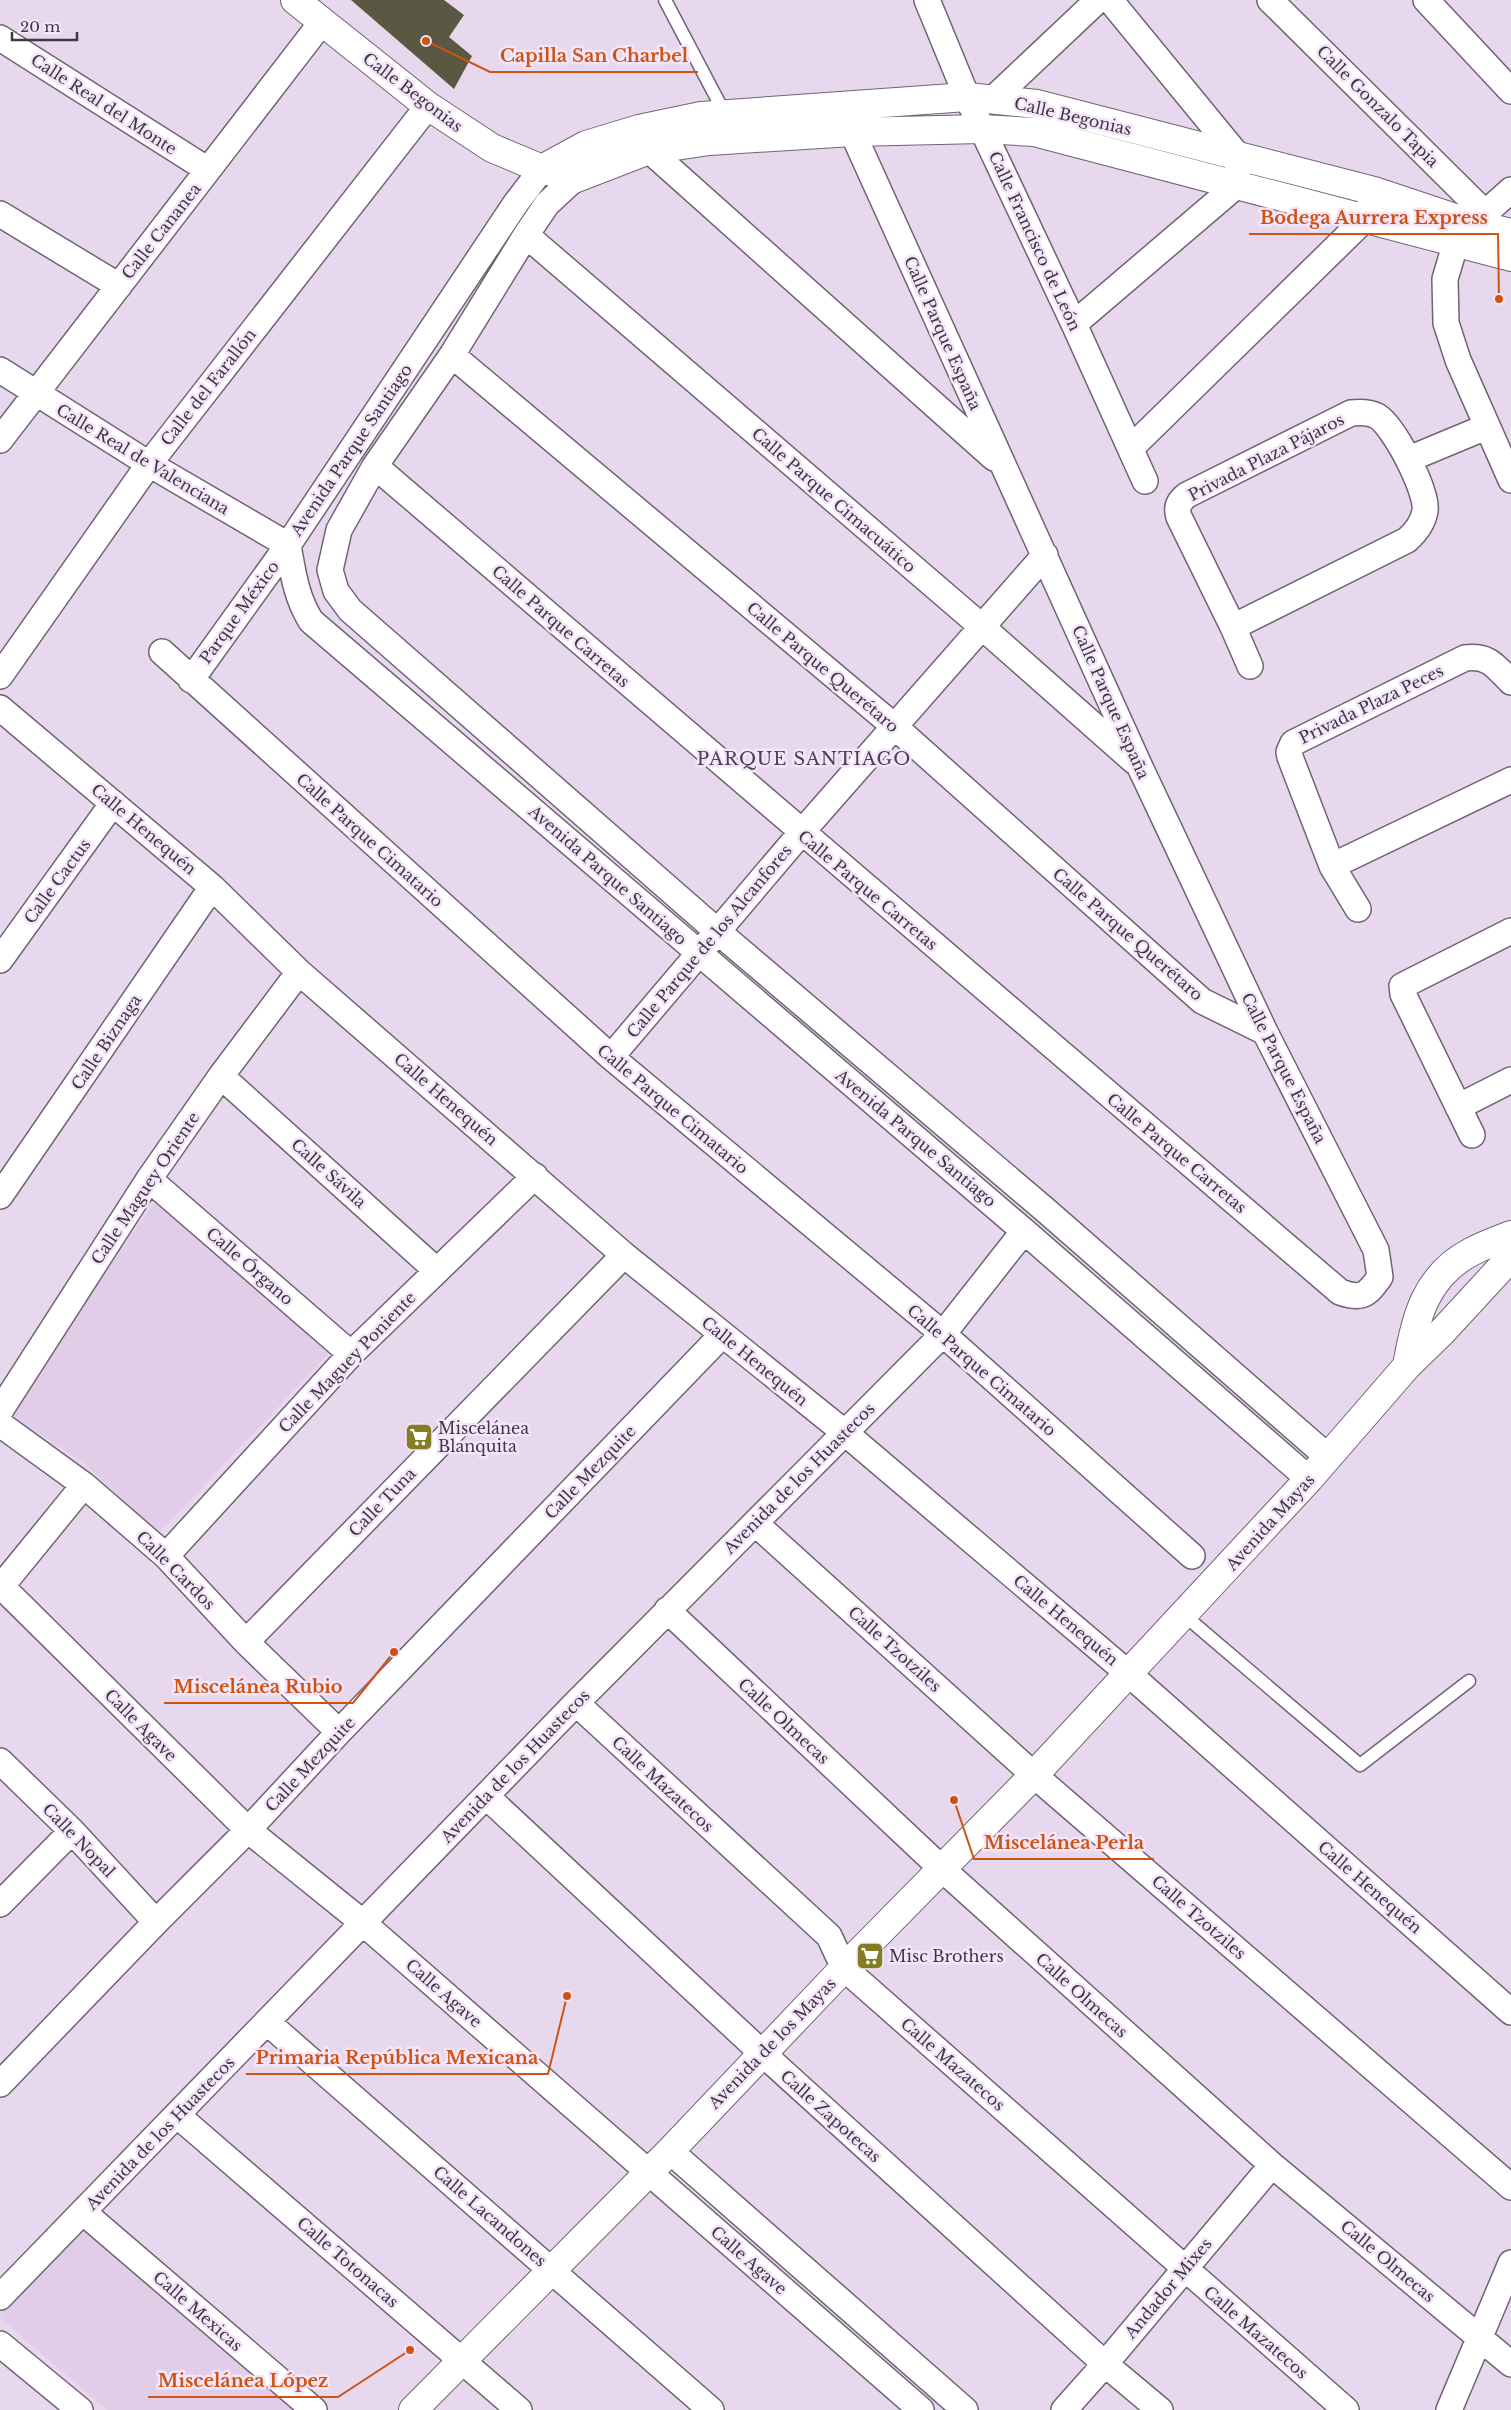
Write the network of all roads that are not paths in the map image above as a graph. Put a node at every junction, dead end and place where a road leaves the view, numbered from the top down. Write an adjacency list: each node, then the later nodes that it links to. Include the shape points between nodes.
1 (295, 0): 8 (street, Calle Begonias)
2 (665, 0): 15 (lane)
3 (927, 0): 11 (street, Calle Francisco de León)
4 (1098, 0): 12 (street)
5 (1110, 0): 19 (street)
6 (1270, 0): 28 (street, Calle Gonzalo Tapia)
7 (1426, 0): 10 (street)
8 (322, 22): 13 (street, Calle Begonias); 21 (street, Calle Cananea)
9 (0, 38): 21 (street, Calle Real del Monte)
10 (1511, 91)
11 (966, 97): 12 (street, Calle Begonias); 14 (street, Calle Begonias); 16 (street, Calle Francisco de León)
12 (993, 99): 19 (street, Calle Begonias, via 1037,104)
13 (428, 106): 20 (street, Calle Begonias, via 492,148); 41 (street, Calle del Farallón)
14 (840, 106): 15 (street, Calle Begonias); 17 (street, Calle Parque España)
15 (725, 114): 20 (street, Calle Begonias, via 700,116 586,145)
16 (982, 129): 17 (street, Calle Begonias); 23 (street, Calle Begonias, via 1034,132); 33 (street, Calle Francisco de León)
17 (852, 132): 18 (street, Calle Begonias, via 708,141); 42 (street, Calle Parque España)
18 (649, 150): 22 (street, Calle Begonias); 42 (street)
19 (1238, 156): 23 (street); 25 (street, Calle Begonias)
20 (542, 169): 22 (street, Calle Begonias); 46 (street, Avenida Parque Santiago, via 516,203)
21 (208, 170): 32 (street, Calle Cananea)
22 (574, 179): 30 (street, Avenida Parque Santiago, via 547,204)
23 (1237, 185): 27 (street, Calle Begonias); 33 (street)
24 (1511, 190): 28 (street)
25 (1374, 191): 27 (street); 28 (street, Calle Begonias)
26 (0, 214): 32 (street)
27 (1366, 218): 28 (street, Calle Begonias); 39 (street)
28 (1471, 226): 29 (street, Calle Begonias); 31 (street, Calle Begonias); 37 (street, via 1444,279 1446,323)
29 (1511, 233)
30 (526, 234): 34 (street, Avenida Parque Santiago); 48 (street, Calle Parque Cimacuático)
31 (1511, 257)
32 (119, 286): 36 (street, Calle Cananea)
33 (1074, 324): 39 (street, Calle Francisco de León)
34 (452, 354): 43 (street, Avenida Parque Santiago); 56 (street, Calle Parque Querétaro)
35 (0, 370): 36 (street, Calle Real de Valenciana)
36 (36, 393): 38 (street, Calle Cananea); 41 (street, Calle Real de Valenciana)
37 (1486, 427): 40 (street); 44 (street)
38 (0, 440)
39 (1131, 448): 45 (street, Calle Francisco de León)
40 (1409, 459): 49 (street, Privada Plaza Pájaros, via 1425,509 1421,523 1407,540); 49 (street, Privada Plaza Pájaros, via 1377,416 1351,413 1182,499 1177,511 1179,517)
41 (149, 464): 46 (street, Calle Real de Valenciana); 52 (street, Calle del Farallón)
42 (1002, 465): 47 (street, Calle Parque España)
43 (375, 466): 60 (street, Calle Parque Carretas); 64 (street, Avenida Parque Santiago, via 339,530 330,570 336,591 345,604)
44 (1511, 480)
45 (1145, 481)
46 (288, 545): 53 (street, Parque México); 66 (street, Avenida Parque Santiago, via 296,589 311,621)
47 (1045, 555): 48 (street, Calle Parque de los Alcanfores); 57 (street, Calle Parque España)
48 (981, 626): 56 (street, Calle Parque de los Alcanfores); 57 (street, Calle Parque Cimacuático)
49 (1233, 627): 51 (street, Privada Plaza Pájaros)
50 (162, 652): 53 (street, Calle Parque Cimatario)
51 (1250, 666)
52 (0, 676)
53 (191, 680): 70 (street, Calle Parque Cimatario)
54 (1511, 682): 61 (street, Privada Plaza Peces, via 1491,662 1479,656 1465,658 1293,743 1290,757)
55 (0, 708): 59 (street, Calle Henequén)
56 (894, 726): 60 (street, Calle Parque de los Alcanfores); 69 (street, Calle Parque Querétaro, via 1202,1001)
57 (1140, 767): 69 (street, Calle Parque España)
58 (1511, 780): 61 (street)
59 (113, 803): 62 (street, Calle Henequén); 67 (street, Calle Cactus)
60 (801, 833): 64 (street, Calle Parque de los Alcanfores); 83 (street, Calle Parque Carretas, via 1340,1292 1354,1297)
61 (1332, 866): 63 (street, Privada Plaza Peces)
62 (212, 887): 68 (street, Calle Henequén); 77 (street, Calle Biznaga)
63 (1358, 909)
64 (717, 931): 66 (street, Calle Parque de los Alcanfores); 91 (street, Avenida Parque Santiago, via 1043,1208)
65 (1511, 931): 73 (street, via 1402,986)
66 (698, 953): 70 (street, Calle Parque de los Alcanfores); 78 (street, Avenida Parque Santiago)
67 (0, 960)
68 (299, 972): 71 (street, Calle Maguey Oriente); 75 (street, Calle Henequén)
69 (1265, 1032): 83 (street, Calle Parque España, via 1376,1250 1380,1277)
70 (611, 1057): 85 (street, Calle Parque Cimatario)
71 (221, 1076): 76 (street, Calle Maguey Oriente); 82 (street, Calle Sávila)
72 (1511, 1080): 73 (street)
73 (1458, 1107): 74 (street)
74 (1472, 1134)
75 (535, 1176): 80 (street, Calle Henequén); 82 (street, Calle Maguey Poniente)
76 (149, 1179): 86 (street, Calle Órgano); 88 (street, Calle Maguey Oriente)
77 (0, 1196)
78 (1024, 1231): 85 (street, Avenida de los Huastecos); 92 (street, Avenida Parque Santiago)
79 (1511, 1235): 87 (street, via 1460,1259 1435,1284 1421,1305 1414,1324)
80 (624, 1255): 84 (street, Calle Henequén); 100 (street, Calle Tuna)
81 (1511, 1257): 87 (street, Avenida Mayas)
82 (436, 1270): 86 (street, Calle Maguey Poniente)
83 (1370, 1292)
84 (722, 1334): 90 (street, Calle Henequén); 104 (street, Calle Mezquite)
85 (943, 1334): 90 (street, Avenida de los Huastecos); 96 (street, Calle Parque Cimatario)
86 (350, 1354): 95 (street, Calle Maguey Poniente)
87 (1407, 1366): 91 (street, Avenida Mayas)
88 (0, 1411)
89 (0, 1424): 93 (street, Calle Cardos)
90 (844, 1432): 94 (street, Avenida de los Huastecos); 101 (street, Calle Henequén)
91 (1328, 1457): 92 (street, Avenida Mayas)
92 (1309, 1479): 99 (street, Avenida Mayas)
93 (84, 1485): 95 (street, Calle Cardos); 97 (street)
94 (756, 1524): 98 (street, Avenida de los Huastecos); 106 (street, Calle Tzotziles)
95 (166, 1556): 100 (street, Calle Cardos)
96 (1192, 1556)
97 (1, 1587): 108 (street, Calle Agave)
98 (667, 1610): 103 (street, Avenida de los Huastecos); 110 (street, Calle Olmecas)
99 (1184, 1615): 101 (street, Avenida Mayas); 102 (lane, via 1360,1765)
100 (246, 1642): 104 (street, Calle Cardos)
101 (1129, 1674): 106 (street, Avenida de los Mayas); 115 (street, Calle Henequén)
102 (1469, 1681)
103 (576, 1703): 107 (street, Avenida de los Huastecos); 114 (street, Calle Mazatecos, via 829,1936)
104 (339, 1732): 108 (street, Calle Mezquite)
105 (0, 1760): 109 (street, Calle Nopal)
106 (1034, 1775): 110 (street, Avenida de los Mayas); 123 (street, Calle Tzotziles)
107 (486, 1796): 113 (street, Avenida de los Huastecos); 117 (street, Calle Zapotecas)
108 (248, 1830): 112 (street, Calle Mezquite); 113 (street, Calle Agave)
109 (72, 1831): 111 (street); 112 (street, Calle Nopal)
110 (941, 1868): 114 (street, Avenida de los Mayas); 121 (street, Calle Olmecas)
111 (0, 1904)
112 (156, 1922): 118 (street, Calle Mezquite)
113 (362, 1922): 116 (street, Avenida de los Huastecos); 122 (street, Calle Agave)
114 (844, 1968): 117 (street, Avenida de los Mayas); 126 (street, Calle Mazatecos)
115 (1511, 2012)
116 (268, 2023): 119 (street, Avenida de los Huastecos); 127 (street, Calle Lacandones)
117 (762, 2053): 120 (street, Avenida de los Mayas); 132 (street, Calle Zapotecas)
118 (0, 2084)
119 (177, 2115): 124 (street, Avenida de los Huastecos); 131 (street, Calle Totonacas)
120 (670, 2151): 122 (street, Avenida de los Mayas); 140 (street, Calle Agave)
121 (1272, 2165): 126 (street, Andador Mixes); 129 (street, Calle Olmecas)
122 (648, 2172): 127 (street, Avenida de los Mayas); 139 (street, Calle Agave)
123 (1511, 2187)
124 (83, 2212): 128 (street, Avenida de los Huastecos); 135 (street, Calle Mexicas)
125 (1511, 2263): 129 (street)
126 (1184, 2268): 132 (street, Andador Mixes); 143 (street, Calle Mazatecos)
127 (552, 2270): 131 (street, Avenida de los Mayas); 138 (street, Calle Lacandones)
128 (0, 2297)
129 (1480, 2338): 133 (street, Calle Olmecas); 144 (street)
130 (0, 2344): 134 (street)
131 (462, 2360): 136 (street, Avenida de los Mayas); 137 (street, Calle Totonacas)
132 (1106, 2364): 141 (street, Andador Mixes); 142 (street, Calle Zapotecas)
133 (1511, 2364)
134 (80, 2410)
135 (314, 2410)
136 (414, 2410)
137 (519, 2410)
138 (711, 2410)
139 (921, 2410)
140 (965, 2410)
141 (1064, 2410)
142 (1160, 2410)
143 (1346, 2410)
144 (1449, 2410)

